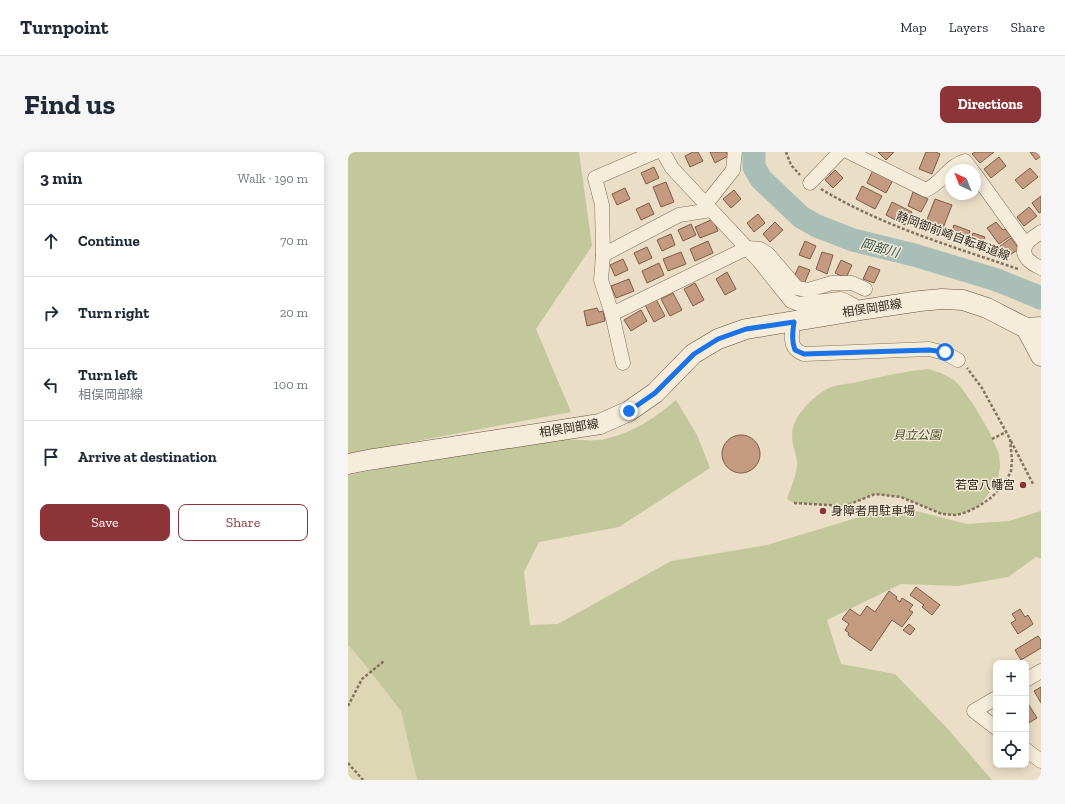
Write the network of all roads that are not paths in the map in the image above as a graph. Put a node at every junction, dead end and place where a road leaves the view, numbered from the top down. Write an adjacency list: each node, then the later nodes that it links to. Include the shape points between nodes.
1 (655, 152): 15 (street, via 595,178 602,206)
2 (663, 152): 11 (street, via 672,168)
3 (735, 152): 11 (street, via 733,170)
4 (840, 152): 10 (street)
5 (849, 152): 8 (street, via 926,190 934,187)
6 (956, 164): 7 (street, via 965,161)
7 (967, 164)
8 (945, 176)
9 (981, 182): 13 (street)
10 (810, 183)
11 (708, 207): 14 (street); 15 (street, via 679,216)
12 (1041, 232): 13 (street)
13 (1026, 245): 16 (street, via 1024,253 1027,260)
14 (746, 248): 17 (street, via 760,249 768,254 797,288 808,290 832,284 852,283); 18 (street, via 791,301 799,304 840,299); 19 (street)
15 (603, 255): 19 (street, via 601,280)
16 (1041, 268)
17 (866, 289)
18 (862, 310): 20 (main road, 相俣岡部線); 21 (main road, 相俣岡部線, via 928,300 963,300)
19 (612, 314): 24 (street)
20 (794, 322): 23 (street, via 793,345 795,350 804,354 929,350 945,352); 25 (main road, 相俣岡部線, via 746,329 718,339 694,354 655,393 629,411 600,424)
21 (1033, 327): 22 (main road)
22 (1041, 356)
23 (958, 360)
24 (623, 363)
25 (348, 464)
26 (1041, 671): 27 (street)
27 (1029, 678)
28 (993, 700): 29 (street, via 974,711)
29 (993, 726)
30 (1029, 752): 31 (street)
31 (1041, 761)

